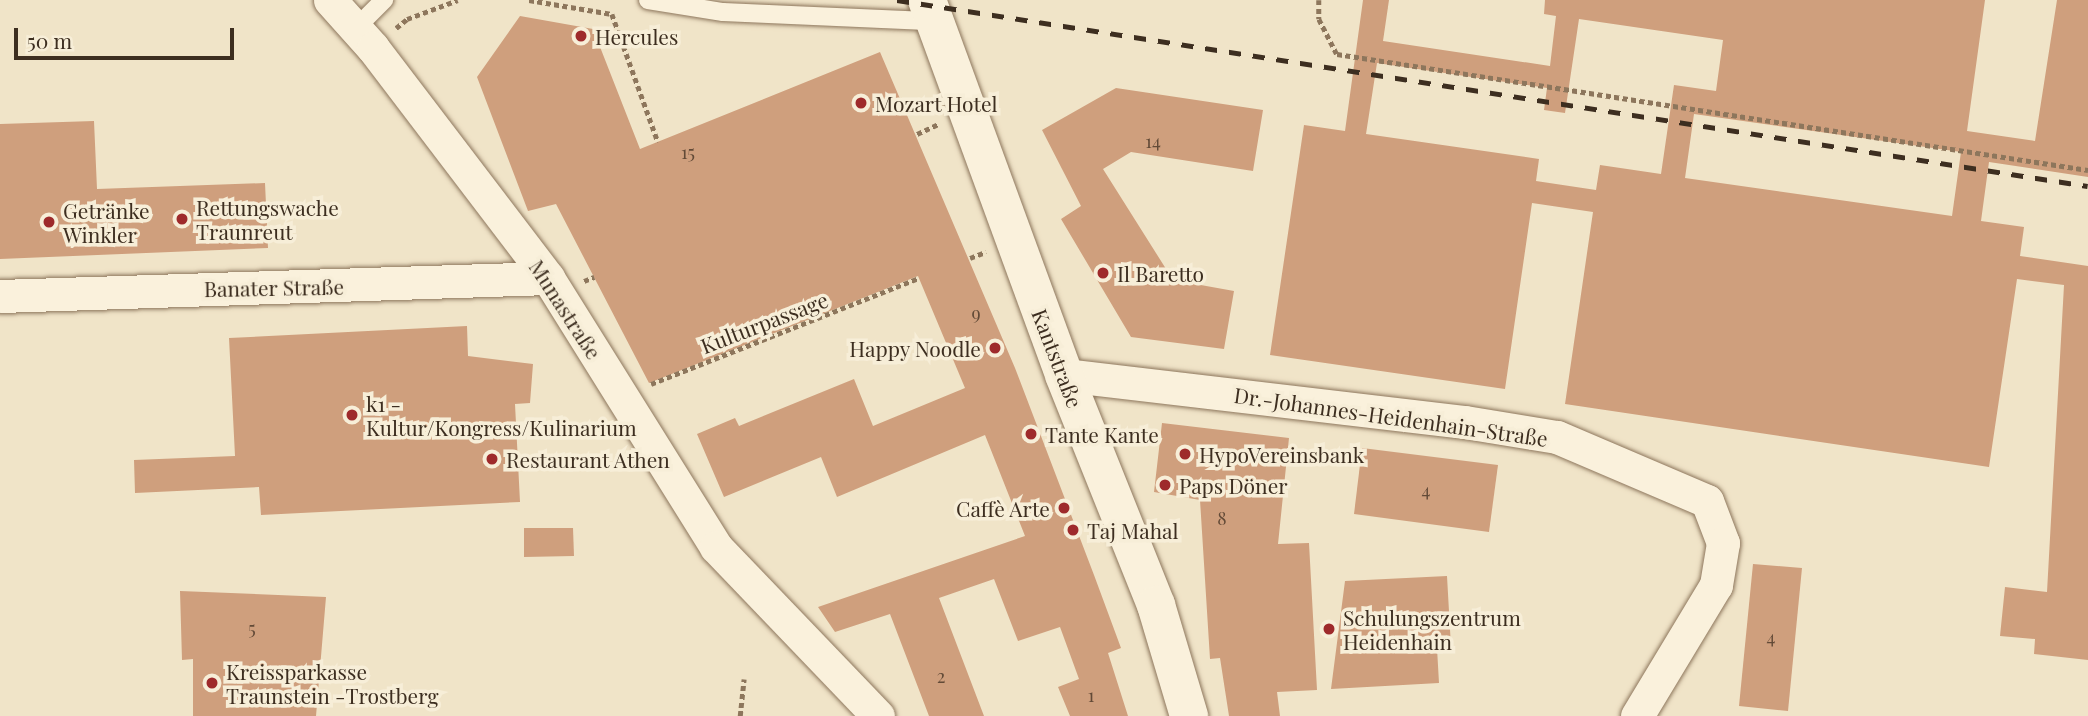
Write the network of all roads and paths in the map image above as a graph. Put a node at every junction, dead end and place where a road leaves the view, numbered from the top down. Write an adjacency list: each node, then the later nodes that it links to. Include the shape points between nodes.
1 (330, 0): 9 (street, Munastraße)
2 (384, 0): 9 (lane)
3 (458, 0): 9 (path)
4 (529, 0): 7 (path)
5 (648, 0): 8 (lane, via 723,12)
6 (1319, 0): 11 (path, via 1319,19 1337,54)
7 (548, 1): 10 (path, via 612,14)
8 (930, 11): 15 (main road, Kantstraße)
9 (364, 38): 12 (street, Munastraße)
10 (658, 142)
11 (2088, 170)
12 (548, 278): 14 (street, Banater Straße); 16 (street, Munastraße)
13 (919, 278): 16 (path, Kulturpassage)
14 (0, 296)
15 (1064, 375): 20 (main road, Kantstraße, via 1156,606); 21 (street, Dr.-Johannes-Heidenhain-Straße, via 1465,422 1557,438 1707,501 1723,543 1716,585)
16 (621, 396): 19 (street, Munastraße, via 716,548)
17 (744, 679): 18 (path)
18 (740, 716)
19 (878, 716)
20 (1189, 716)
21 (1637, 716)

